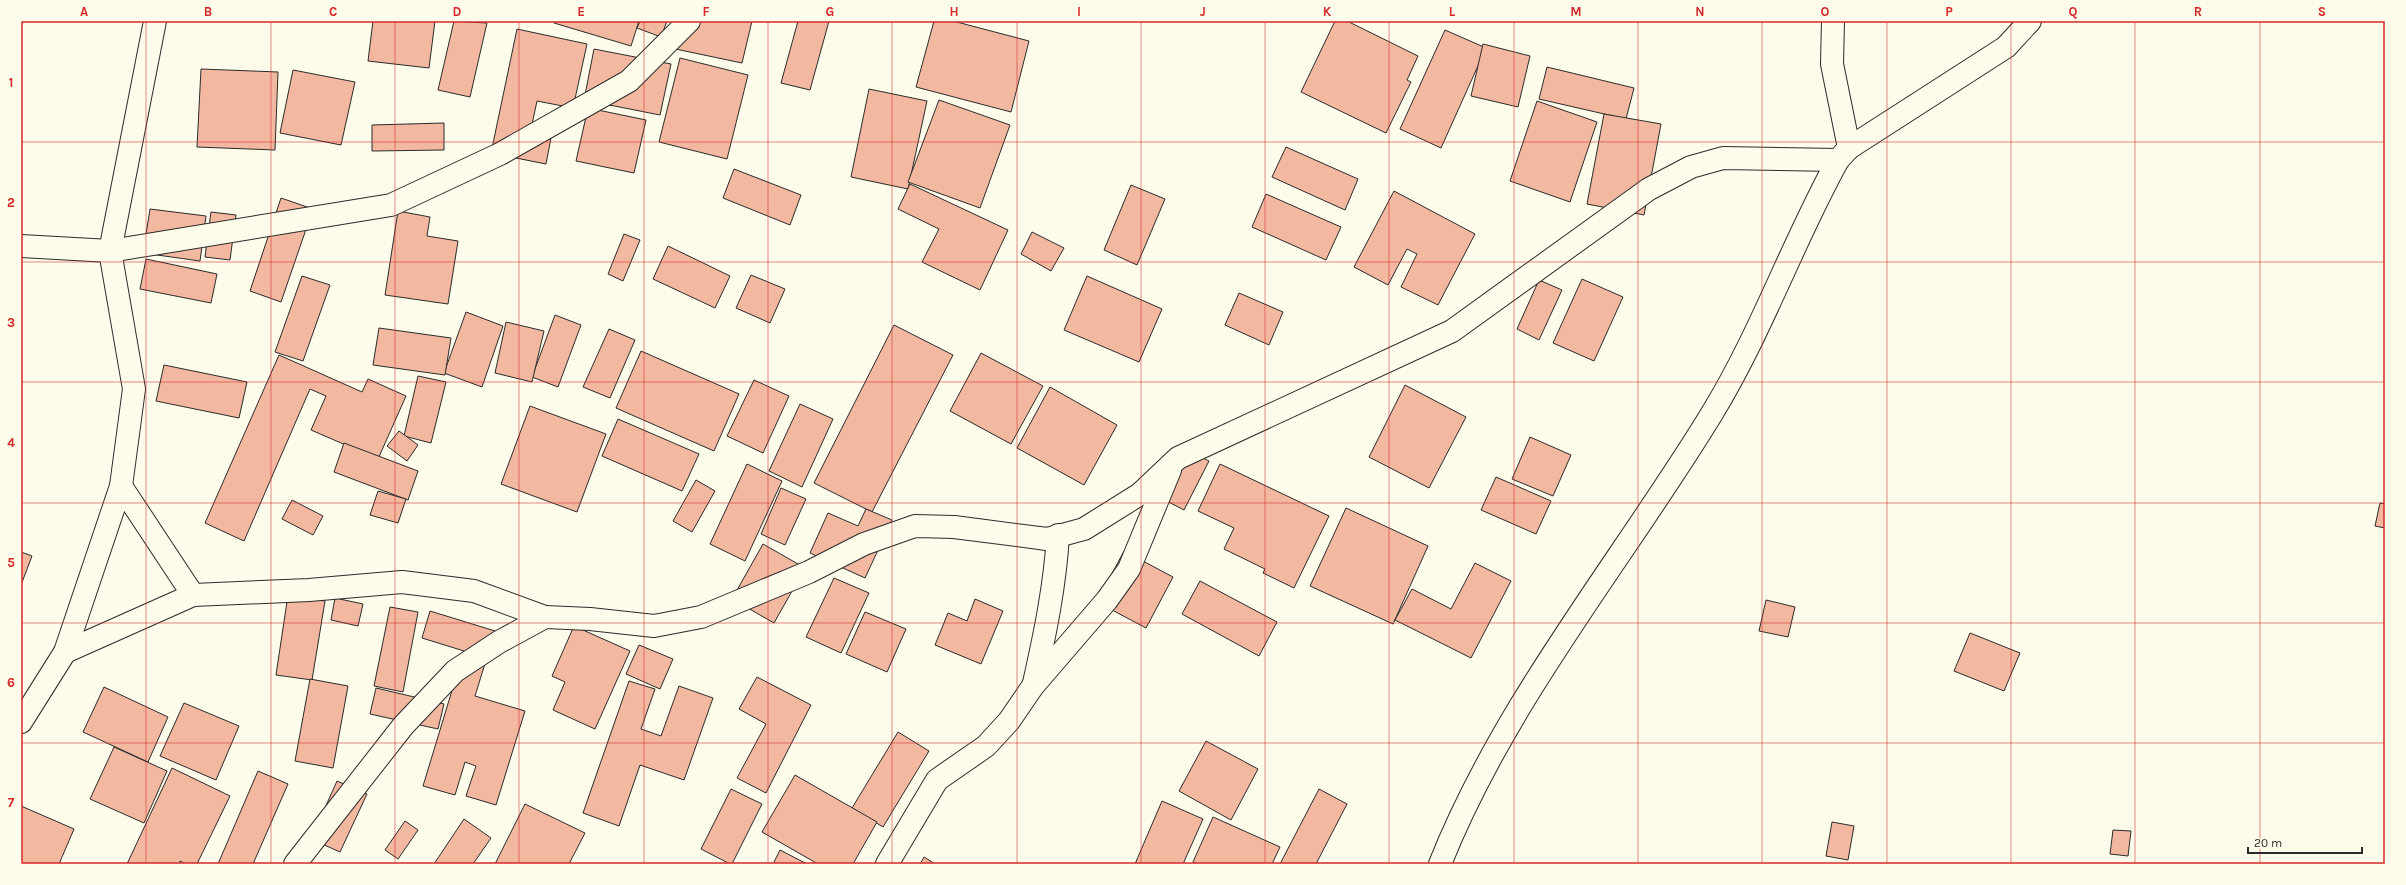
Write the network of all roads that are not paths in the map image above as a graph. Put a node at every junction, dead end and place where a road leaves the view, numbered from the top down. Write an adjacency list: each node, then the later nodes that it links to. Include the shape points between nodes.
1 (155, 21): 7 (street)
2 (689, 21): 7 (street, via 629,81 500,154 391,205)
3 (1833, 21): 5 (street, via 1832,64)
4 (2030, 21): 5 (street, via 2006,47)
5 (1843, 154): 8 (street, via 1723,158 1691,167 1649,189 1452,330 1209,442 1178,458); 18 (street, via 1742,360 1711,414 1518,711 1458,818)
6 (21, 246): 7 (street)
7 (110, 251): 9 (street, via 134,389)
8 (1172, 464): 10 (street, via 1140,494 1084,528); 14 (street, via 1129,569 1107,600)
9 (121, 486): 11 (street); 13 (street)
10 (1058, 536): 12 (street, via 1047,539 954,527 915,526 864,544 808,572 701,617 654,626); 14 (street, via 1056,579)
11 (193, 595): 12 (street, via 309,590 402,582 474,591); 13 (street)
12 (545, 617): 16 (street, via 499,642 455,671 403,726)
13 (65, 652): 15 (street)
14 (1033, 686): 17 (street, via 1010,720 986,746 936,780)
15 (21, 722)
16 (295, 864)
17 (887, 864)
18 (1440, 864)

